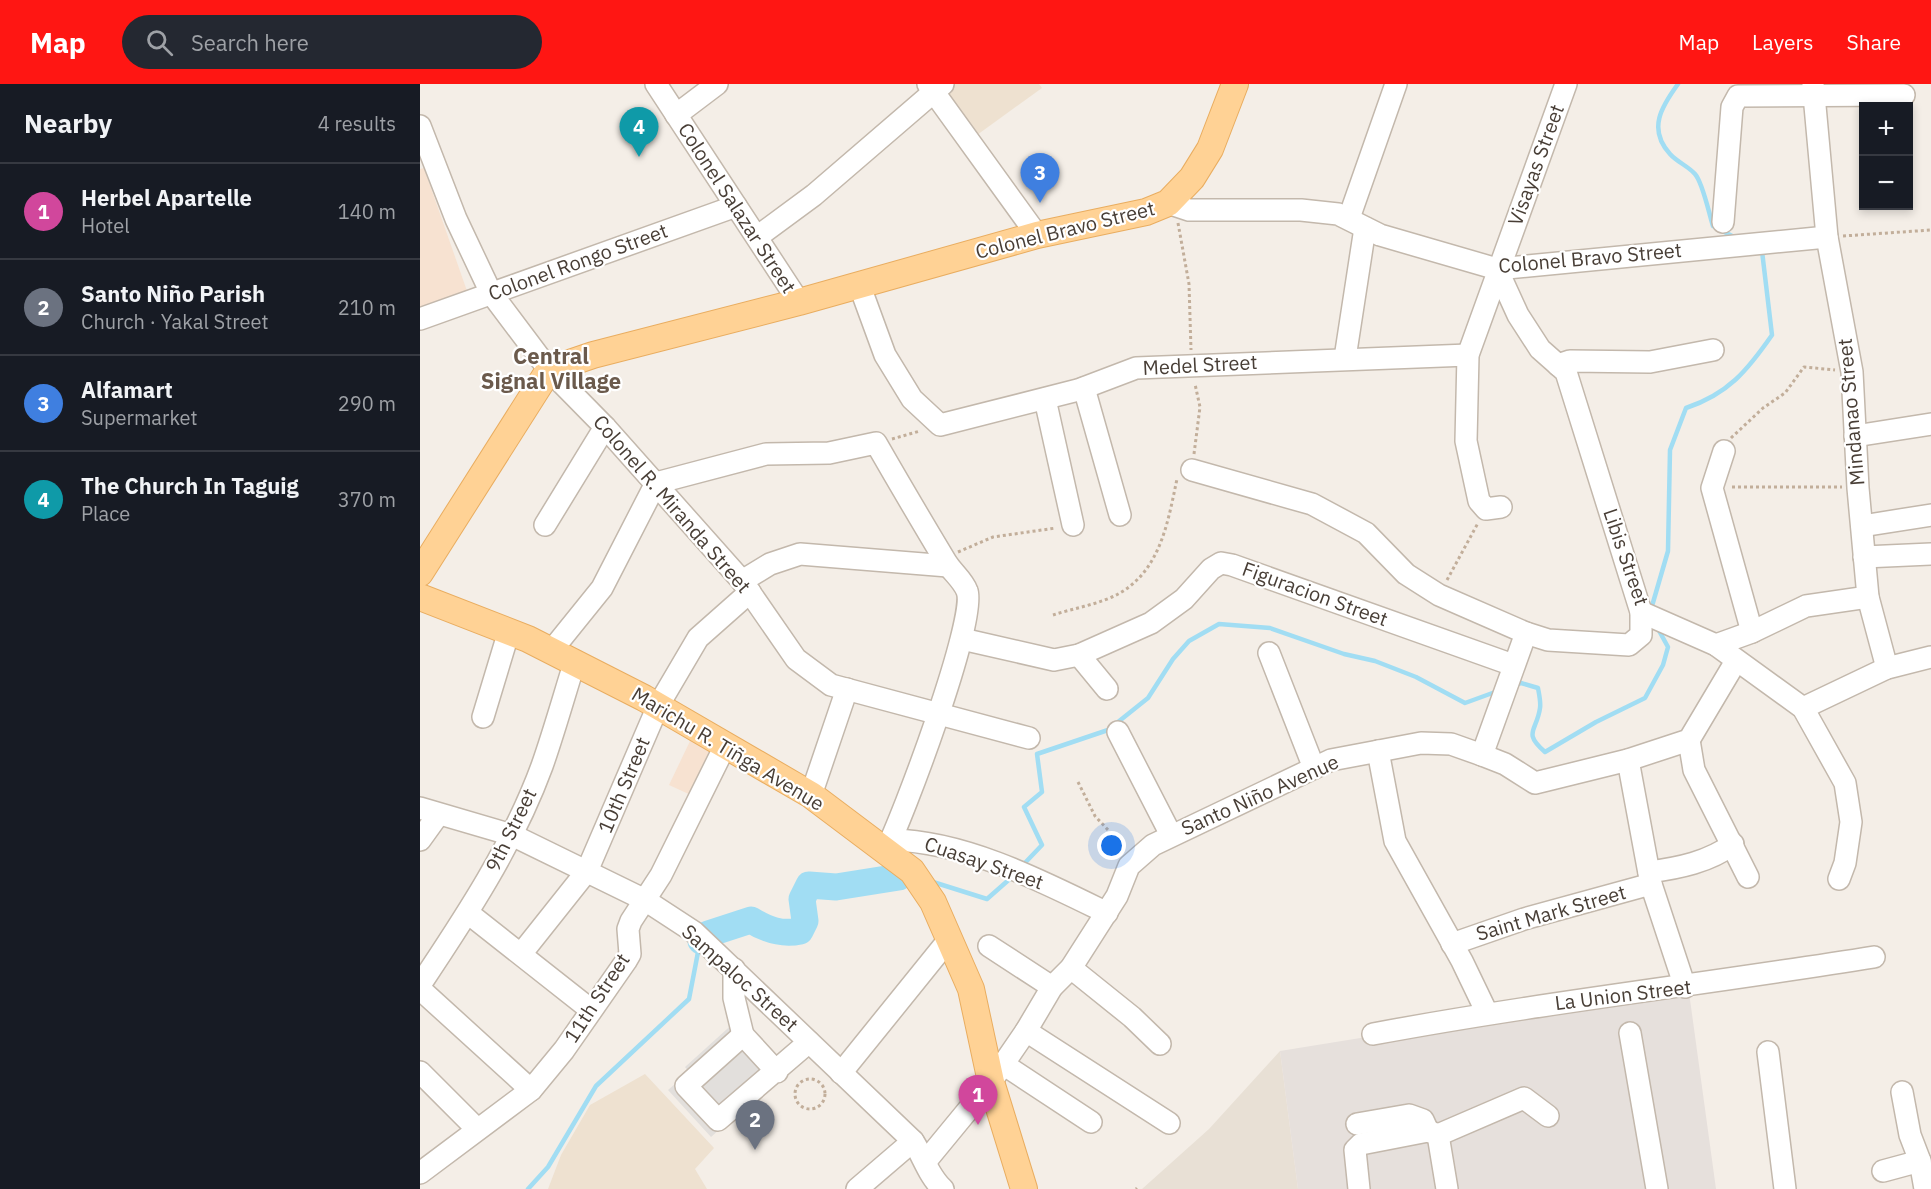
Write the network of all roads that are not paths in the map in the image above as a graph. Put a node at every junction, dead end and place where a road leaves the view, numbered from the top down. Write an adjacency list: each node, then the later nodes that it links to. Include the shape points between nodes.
1 (656, 84): 9 (street, Colonel Salazar Street)
2 (717, 84): 9 (street)
3 (1235, 84): 11 (main road, via 1210,149)
4 (1396, 84): 14 (street)
5 (1566, 84): 18 (street, Visayas Street)
6 (935, 86): 15 (street); 16 (street, via 814,195)
7 (1814, 91): 8 (street); 13 (street, via 1738,96 1734,101); 17 (street, Mindanao Street)
8 (1904, 95)
9 (676, 115): 12 (street, Colonel Salazar Street)
10 (420, 126): 20 (street, Colonel R. Miranda Street, via 456,219)
11 (1173, 204): 14 (street, Colonel Bravo Street, via 1189,210 1301,210 1338,214); 15 (main road, Colonel Bravo Street)
12 (736, 206): 16 (street, Colonel Salazar Street); 20 (street, Colonel Rongo Street)
13 (1723, 222)
14 (1357, 223): 18 (street, Colonel Bravo Street, via 1380,235); 25 (street)
15 (1037, 235): 19 (main road, Colonel Bravo Street)
16 (757, 237): 21 (street, Colonel Salazar Street)
17 (1827, 237): 18 (street, Colonel Bravo Street); 32 (street, Mindanao Street, via 1852,372)
18 (1497, 269): 24 (street, Visayas Street); 26 (street, Libis Street, via 1539,349)
19 (859, 285): 21 (main road, Colonel Bravo Street); 29 (street, Medel Street, via 885,355 912,399 940,425)
20 (491, 293): 22 (street, Colonel Rongo Street); 27 (street, Colonel R. Miranda Street)
21 (800, 302): 27 (main road, Colonel Bravo Street, via 593,354)
22 (420, 319)
23 (1713, 350): 26 (street, via 1650,362)
24 (1468, 355): 25 (street, Medel Street); 36 (street, Visayas Street, via 1466,441 1479,501)
25 (1345, 358): 28 (street, Medel Street, via 1136,368)
26 (1558, 365): 49 (street, Libis Street, via 1566,372)
27 (549, 370): 31 (street, Colonel R. Miranda Street); 45 (main road)
28 (1084, 388): 29 (street, Medel Street); 37 (street)
29 (1045, 399): 40 (street)
30 (1931, 424): 32 (street)
31 (605, 427): 35 (street, Colonel R. Miranda Street); 39 (street)
32 (1855, 436): 41 (street, Mindanao Street)
33 (1724, 451): 51 (street, via 1712,488)
34 (1192, 470): 52 (street, via 1312,504 1366,533 1406,574 1439,595)
35 (656, 483): 44 (street, via 766,454 829,453 876,443); 46 (street, Colonel R. Miranda Street); 57 (street)
36 (1493, 508)
37 (1120, 515)
38 (1931, 515): 41 (street)
39 (545, 525)
40 (1073, 525)
41 (1862, 526): 43 (street, Mindanao Street)
42 (1931, 554): 43 (street)
43 (1864, 557): 48 (street, Mindanao Street)
44 (946, 562): 46 (street, 10th Street, via 800,554 770,564); 53 (street, via 968,592)
45 (420, 573)
46 (746, 587): 62 (street, Colonel R. Miranda Street, via 796,659 831,685); 64 (street, 10th Street, via 698,638)
47 (420, 597): 50 (main road, Marichu R. Tiñga Avenue)
48 (1868, 597): 51 (street, via 1806,606); 60 (street, Mindanao Street)
49 (1641, 612): 52 (street, via 1641,636 1629,645 1548,640); 54 (street, Libis Street)
50 (509, 631): 57 (main road, Marichu R. Tiñga Avenue); 67 (street)
51 (1752, 632): 54 (street)
52 (1526, 633): 61 (street)
53 (962, 639): 56 (street, Figuracion Street, via 1054,660); 66 (street)
54 (1716, 645): 59 (street, Libis Street)
55 (1269, 653): 75 (street)
56 (1078, 655): 61 (street, Figuracion Street, via 1151,623 1184,599 1221,563); 63 (street)
57 (563, 656): 64 (main road, Marichu R. Tiñga Avenue); 78 (street, 9th Street, via 542,767)
58 (1931, 657): 60 (street)
59 (1736, 661): 65 (street, Libis Street); 70 (street)
60 (1887, 668): 65 (street)
61 (1507, 681): 73 (street)
62 (847, 689): 66 (street, Colonel R. Miranda Street); 76 (street)
63 (1107, 689)
64 (658, 706): 71 (main road, Marichu R. Tiñga Avenue); 83 (street, 10th Street)
65 (1803, 708): 86 (street, Libis Street, via 1845,783 1851,822)
66 (938, 712): 69 (street, Colonel R. Miranda Street); 82 (street)
67 (483, 717)
68 (1118, 732): 79 (street)
69 (1029, 738)
70 (1689, 740): 74 (street, Santo Niño Avenue); 81 (street, via 1694,770)
71 (726, 744): 76 (main road, Marichu R. Tiñga Avenue); 87 (street, 11th Street)
72 (1378, 751): 73 (street, Santo Niño Avenue, via 1421,743 1451,744); 75 (street, Santo Niño Avenue, via 1331,760); 91 (street, via 1395,840)
73 (1482, 755): 74 (street, Santo Niño Avenue, via 1535,783)
74 (1628, 760): 85 (street)
75 (1314, 768): 79 (street, Santo Niño Avenue)
76 (811, 795): 82 (main road, Marichu R. Tiñga Avenue)
77 (429, 811): 78 (street, Sampaloc Street); 80 (street)
78 (512, 835): 83 (street, Sampaloc Street); 89 (street, 9th Street)
79 (1171, 835): 88 (street, Santo Niño Avenue, via 1129,866)
80 (420, 840)
81 (1733, 844): 84 (street); 85 (street, Saint Mark Street, via 1714,856)
82 (888, 846): 88 (street, Cuasay Street, via 919,840 1022,872); 90 (main road, Marichu R. Tiñga Avenue, via 912,871 933,902)
83 (587, 871): 87 (street, Sampaloc Street); 93 (street, 10th Street)
84 (1748, 877)
85 (1650, 878): 91 (street, Saint Mark Street); 99 (street)
86 (1839, 879)
87 (645, 900): 96 (street, Sampaloc Street, via 694,932); 100 (street, 11th Street, via 628,929 630,954)
88 (1107, 913): 95 (street, Santo Niño Avenue)
89 (468, 914): 93 (street); 97 (street, 9th Street)
90 (950, 938): 111 (street); 112 (main road, Marichu R. Tiñga Avenue, via 971,989)
91 (1452, 944): 101 (street)
92 (990, 946): 98 (street)
93 (521, 954): 100 (street)
94 (1874, 957): 99 (street, La Union Street)
95 (1071, 968): 98 (street, Santo Niño Avenue); 107 (street)
96 (734, 969): 105 (street, via 734,998); 106 (street, Sampaloc Street)
97 (420, 987): 113 (street)
98 (1053, 987): 102 (street, Santo Niño Avenue)
99 (1685, 987): 101 (street, La Union Street)
100 (591, 1010): 113 (street, 11th Street)
101 (1487, 1013): 104 (street, La Union Street)
102 (1026, 1031): 112 (street, Santo Niño Avenue); 117 (street)
103 (1630, 1033): 131 (street)
104 (1373, 1034)
105 (743, 1035): 110 (street); 110 (street, via 687,1086 718,1120)
106 (809, 1042): 110 (street); 111 (street, Sampaloc Street)
107 (1160, 1044)
108 (1768, 1052): 132 (street)
109 (420, 1072): 119 (street)
110 (777, 1072)
111 (842, 1073): 121 (street, Sampaloc Street)
112 (997, 1073): 116 (street); 122 (street, Santo Niño Avenue); 128 (main road, Marichu R. Tiñga Avenue)
113 (531, 1090): 119 (street, 11th Street)
114 (1902, 1092): 123 (street, via 1910,1135)
115 (1548, 1116): 120 (street, via 1524,1098)
116 (1091, 1122)
117 (1168, 1123)
118 (1357, 1124): 120 (street, via 1409,1115 1423,1120)
119 (477, 1129): 125 (street, 11th Street)
120 (1433, 1133): 129 (street, via 1361,1144 1355,1150); 130 (street)
121 (913, 1141): 122 (street, Sampaloc Street); 127 (street)
122 (926, 1161): 126 (street, Sampaloc Street)
123 (1920, 1161): 124 (street); 133 (street)
124 (1883, 1171)
125 (420, 1173)
126 (936, 1187)
127 (857, 1189)
128 (1024, 1189)
129 (1359, 1189)
130 (1447, 1189)
131 (1657, 1189)
132 (1785, 1189)
133 (1925, 1189)

